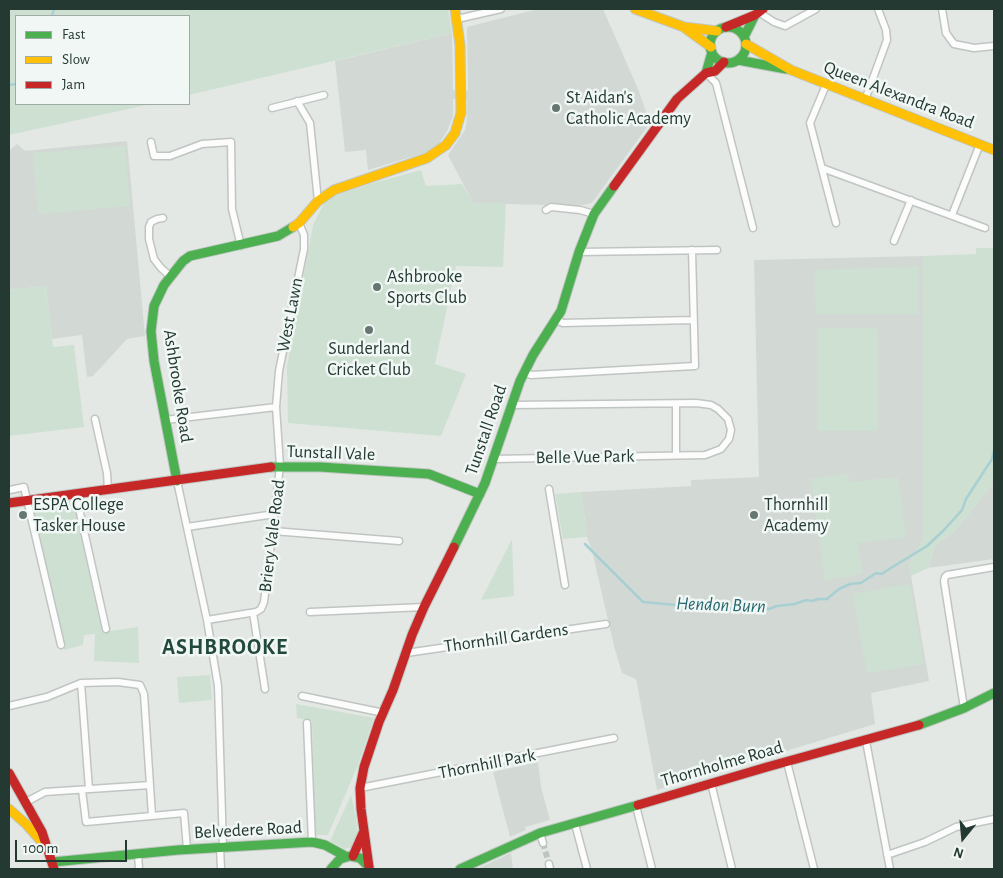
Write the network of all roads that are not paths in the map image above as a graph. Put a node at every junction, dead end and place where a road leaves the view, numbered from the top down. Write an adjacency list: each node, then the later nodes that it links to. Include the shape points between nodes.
1 (455, 9): 8 (main road, Ashbrooke Road)
2 (501, 9): 8 (street)
3 (635, 9): 9 (main road, Queen Alexandra Road)
4 (816, 9): 7 (street, via 786,26)
5 (878, 9): 20 (street, via 887,40)
6 (942, 9): 12 (street, via 946,33 954,44 974,48)
7 (759, 12): 10 (main road); 11 (main road)
8 (457, 19): 28 (main road, Ashbrooke Road, via 461,113 451,140 434,155 340,187)
9 (684, 27): 10 (main road, Queen Alexandra Road); 13 (main road, Queen Alexandra Road)
10 (719, 30): 11 (main road, Queen Alexandra Road, via 733,28 741,32); 13 (main road, via 711,41)
11 (745, 40): 14 (main road, via 743,55); 16 (main road, Queen Alexandra Road)
12 (994, 46)
13 (711, 50): 15 (main road, Queen Alexandra Road); 17 (main road)
14 (738, 60): 15 (main road, Queen Alexandra Road); 16 (main road, Queen Alexandra Road)
15 (724, 62): 17 (main road, Tunstall Road, via 715,71)
16 (791, 70): 18 (main road, Queen Alexandra Road)
17 (706, 73): 30 (main road, Tunstall Road, via 677,99); 35 (street, via 716,83)
18 (826, 85): 20 (main road, Queen Alexandra Road); 26 (street, via 810,123)
19 (324, 95): 21 (street)
20 (866, 100): 24 (main road, Queen Alexandra Road)
21 (297, 101): 22 (street); 28 (street, via 310,124)
22 (272, 108)
23 (151, 142): 38 (street, via 154,156 170,156 202,144 231,142 232,209)
24 (980, 144): 25 (main road, Queen Alexandra Road); 31 (street)
25 (994, 150)
26 (822, 168): 27 (street); 34 (street)
27 (911, 200): 31 (street); 37 (street)
28 (318, 201): 33 (main road, Ashbrooke Road)
29 (546, 210): 30 (street, via 551,207)
30 (594, 214): 41 (main road, Tunstall Road)
31 (952, 215): 36 (street)
32 (163, 218): 42 (street, via 151,222 149,239 154,259)
33 (300, 223): 38 (main road, Ashbrooke Road, via 278,236); 48 (street, West Lawn, via 304,249 279,371)
34 (836, 223)
35 (753, 228)
36 (985, 228)
37 (894, 241)
38 (241, 246): 42 (main road, Ashbrooke Road, via 190,256)
39 (692, 250): 40 (street); 41 (street); 44 (street)
40 (717, 250)
41 (579, 252): 43 (main road, Tunstall Road)
42 (170, 276): 50 (main road, Ashbrooke Road, via 157,299 151,322)
43 (556, 320): 44 (street, via 563,323); 45 (main road, Tunstall Road)
44 (694, 320): 45 (street, via 695,366 531,375)
45 (524, 372): 47 (main road, Tunstall Road)
46 (676, 404): 47 (street); 51 (street); 51 (street, via 711,405 728,419 731,430 721,449 705,455)
47 (512, 405): 52 (main road, Tunstall Road)
48 (276, 407): 50 (street); 53 (street, Briery Vale Road)
49 (95, 419): 57 (street, via 108,473)
50 (165, 420): 54 (main road, Ashbrooke Road)
51 (676, 456): 52 (street, Belle Vue Park)
52 (494, 459): 58 (main road, Tunstall Road)
53 (280, 466): 54 (main road, Tunstall Vale); 58 (main road, Tunstall Vale, via 429,474); 62 (street, Briery Vale Road)
54 (177, 481): 57 (main road, Tunstall Vale); 63 (street)
55 (549, 489): 67 (street)
56 (10, 490): 60 (street, via 24,487)
57 (108, 490): 59 (main road, Tunstall Vale)
58 (480, 494): 68 (main road, Tunstall Road)
59 (76, 495): 60 (main road, Tunstall Vale); 73 (street)
60 (27, 501): 61 (main road, Tunstall Vale); 74 (street)
61 (9, 503)
62 (275, 514): 63 (street); 64 (street, Briery Vale Road)
63 (187, 527): 71 (street)
64 (273, 531): 65 (street); 70 (street, Briery Vale Road, via 264,602)
65 (399, 541)
66 (994, 567): 81 (street, via 947,575 944,581)
67 (565, 585)
68 (424, 607): 69 (street); 75 (main road, Tunstall Road)
69 (310, 612)
70 (253, 613): 71 (street, Briery Vale Road); 77 (street)
71 (207, 620): 103 (street, via 218,686)
72 (606, 624): 75 (street, Thornhill Gardens)
73 (106, 629)
74 (61, 645)
75 (406, 653): 82 (main road, Tunstall Road)
76 (81, 683): 80 (street, via 47,697); 89 (street, via 140,685 144,694); 91 (street)
77 (265, 689)
78 (994, 693): 81 (main road, Thornholme Road)
79 (302, 696): 82 (street)
80 (9, 706)
81 (964, 708): 85 (main road, Thornholme Road)
82 (384, 713): 90 (main road, Tunstall Road, via 364,767)
83 (307, 723): 100 (street)
84 (614, 738): 90 (street, Thornhill Park)
85 (866, 741): 86 (main road, Thornholme Road); 107 (street)
86 (787, 762): 88 (main road, Thornholme Road); 118 (street)
87 (9, 773): 92 (main road)
88 (711, 783): 93 (main road, Thornholme Road); 117 (street)
89 (150, 785): 91 (street); 95 (street)
90 (360, 788): 98 (main road, Tunstall Road)
91 (86, 790): 92 (street, via 45,792); 95 (street, via 86,822)
92 (26, 802): 105 (main road)
93 (636, 806): 97 (main road, Thornholme Road); 116 (street)
94 (9, 809): 105 (main road)
95 (152, 816): 104 (street, via 184,813)
96 (994, 819): 107 (street, via 956,827)
97 (575, 824): 99 (main road, Thornholme Road); 115 (street)
98 (364, 828): 108 (main road, Tunstall Road, via 359,844); 111 (main road, Tunstall Road)
99 (540, 832): 101 (street); 114 (main road, Thornholme Road)
100 (312, 842): 102 (main road, Belvedere Road); 103 (main road, Belvedere Road)
101 (543, 843)
102 (325, 845): 108 (main road, Belvedere Road); 110 (main road, Belvedere Road, via 331,855)
103 (222, 847): 104 (main road, Belvedere Road); 113 (street)
104 (187, 849): 106 (main road, Belvedere Road)
105 (50, 851): 109 (main road)
106 (138, 854): 109 (main road, Belvedere Road); 112 (street)
107 (887, 855): 119 (street)
108 (350, 856): 110 (main road, via 340,859); 111 (main road, Belvedere Road, via 360,858)
109 (54, 866)
110 (332, 868)
111 (370, 868)
112 (139, 869)
113 (221, 869)
114 (460, 869)
115 (587, 869)
116 (652, 869)
117 (732, 869)
118 (814, 869)
119 (890, 869)

